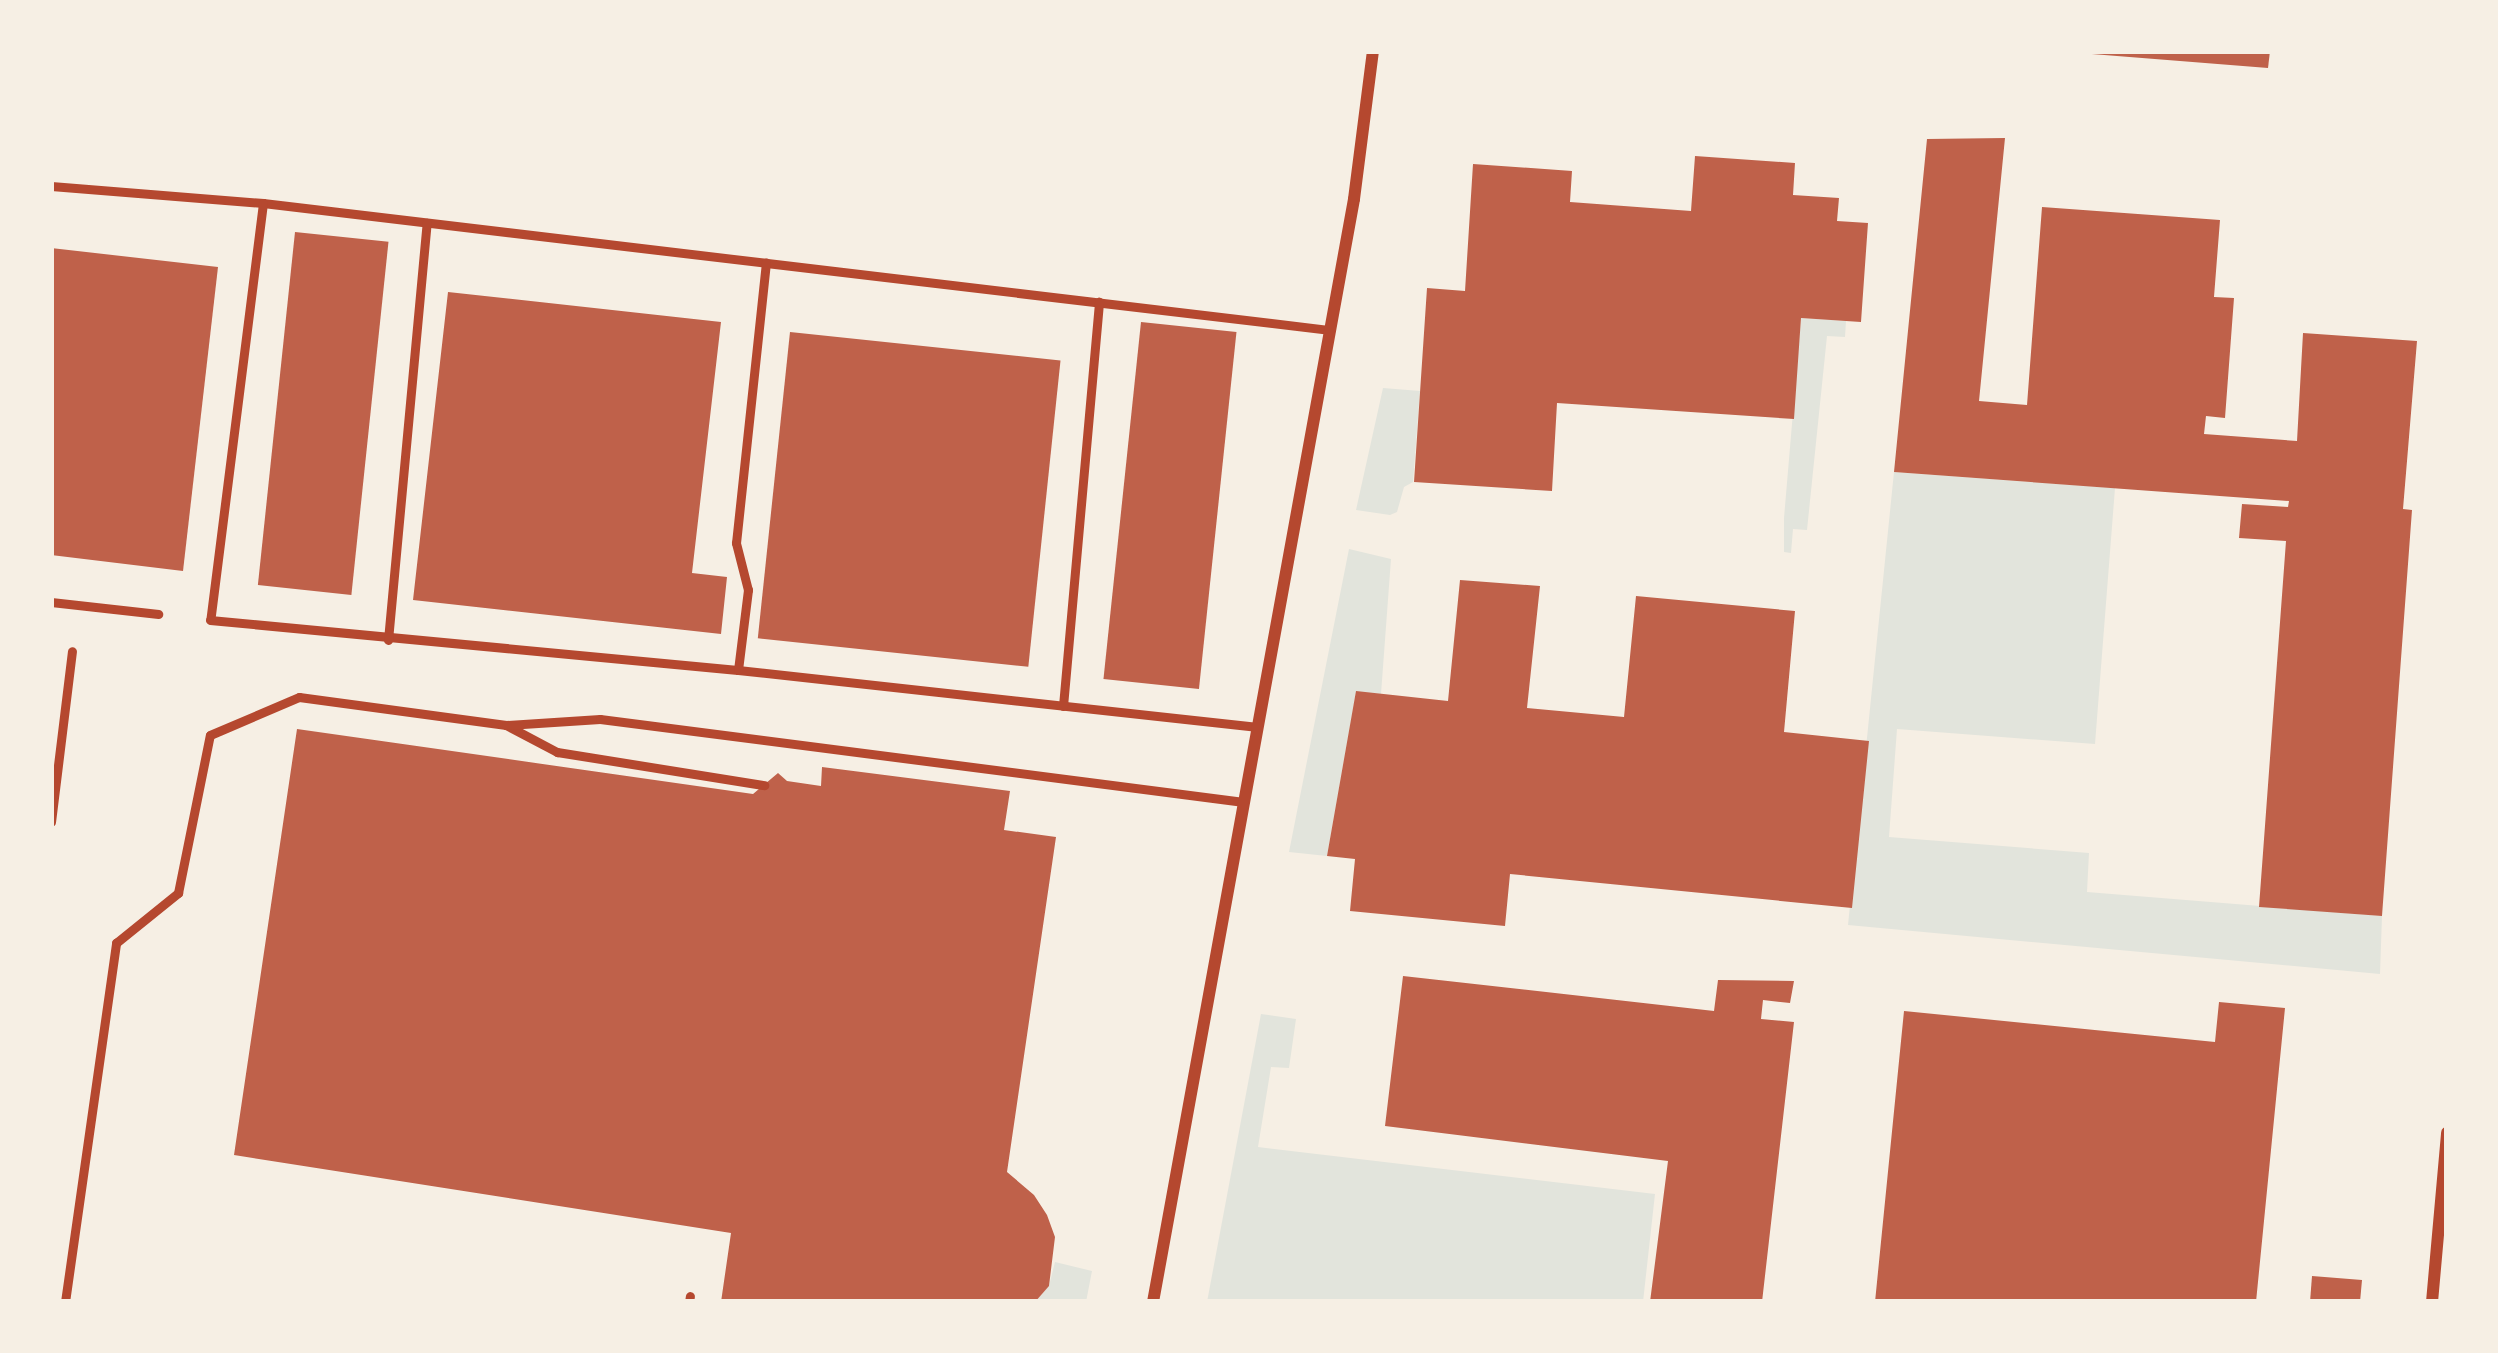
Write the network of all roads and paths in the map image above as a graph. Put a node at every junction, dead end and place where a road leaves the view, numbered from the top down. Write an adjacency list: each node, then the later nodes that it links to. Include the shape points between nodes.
1 (1373, 51): 7 (street)
2 (51, 186): 3 (lane)
3 (262, 203): 4 (lane); 10 (lane, via 210,620)
4 (427, 223): 5 (lane); 10 (lane)
5 (766, 263): 6 (lane); 12 (lane, via 736,542 748,590)
6 (1099, 302): 7 (lane); 13 (lane)
7 (1330, 330): 15 (street)
8 (51, 602): 9 (lane)
9 (158, 614)
10 (388, 640): 12 (lane)
11 (72, 651): 18 (lane)
12 (738, 670): 13 (lane)
13 (1063, 706): 15 (lane)
14 (506, 725): 16 (lane, via 557,752); 17 (lane, via 600,719); 21 (lane, via 298,697 211,735 178,893 116,943)
15 (1258, 727): 17 (street)
16 (764, 784)
17 (1244, 802): 22 (street)
18 (51, 822)
19 (2447, 1132): 20 (street)
20 (2444, 1224): 23 (street)
21 (65, 1302)
22 (1153, 1302)
23 (2432, 1302)

